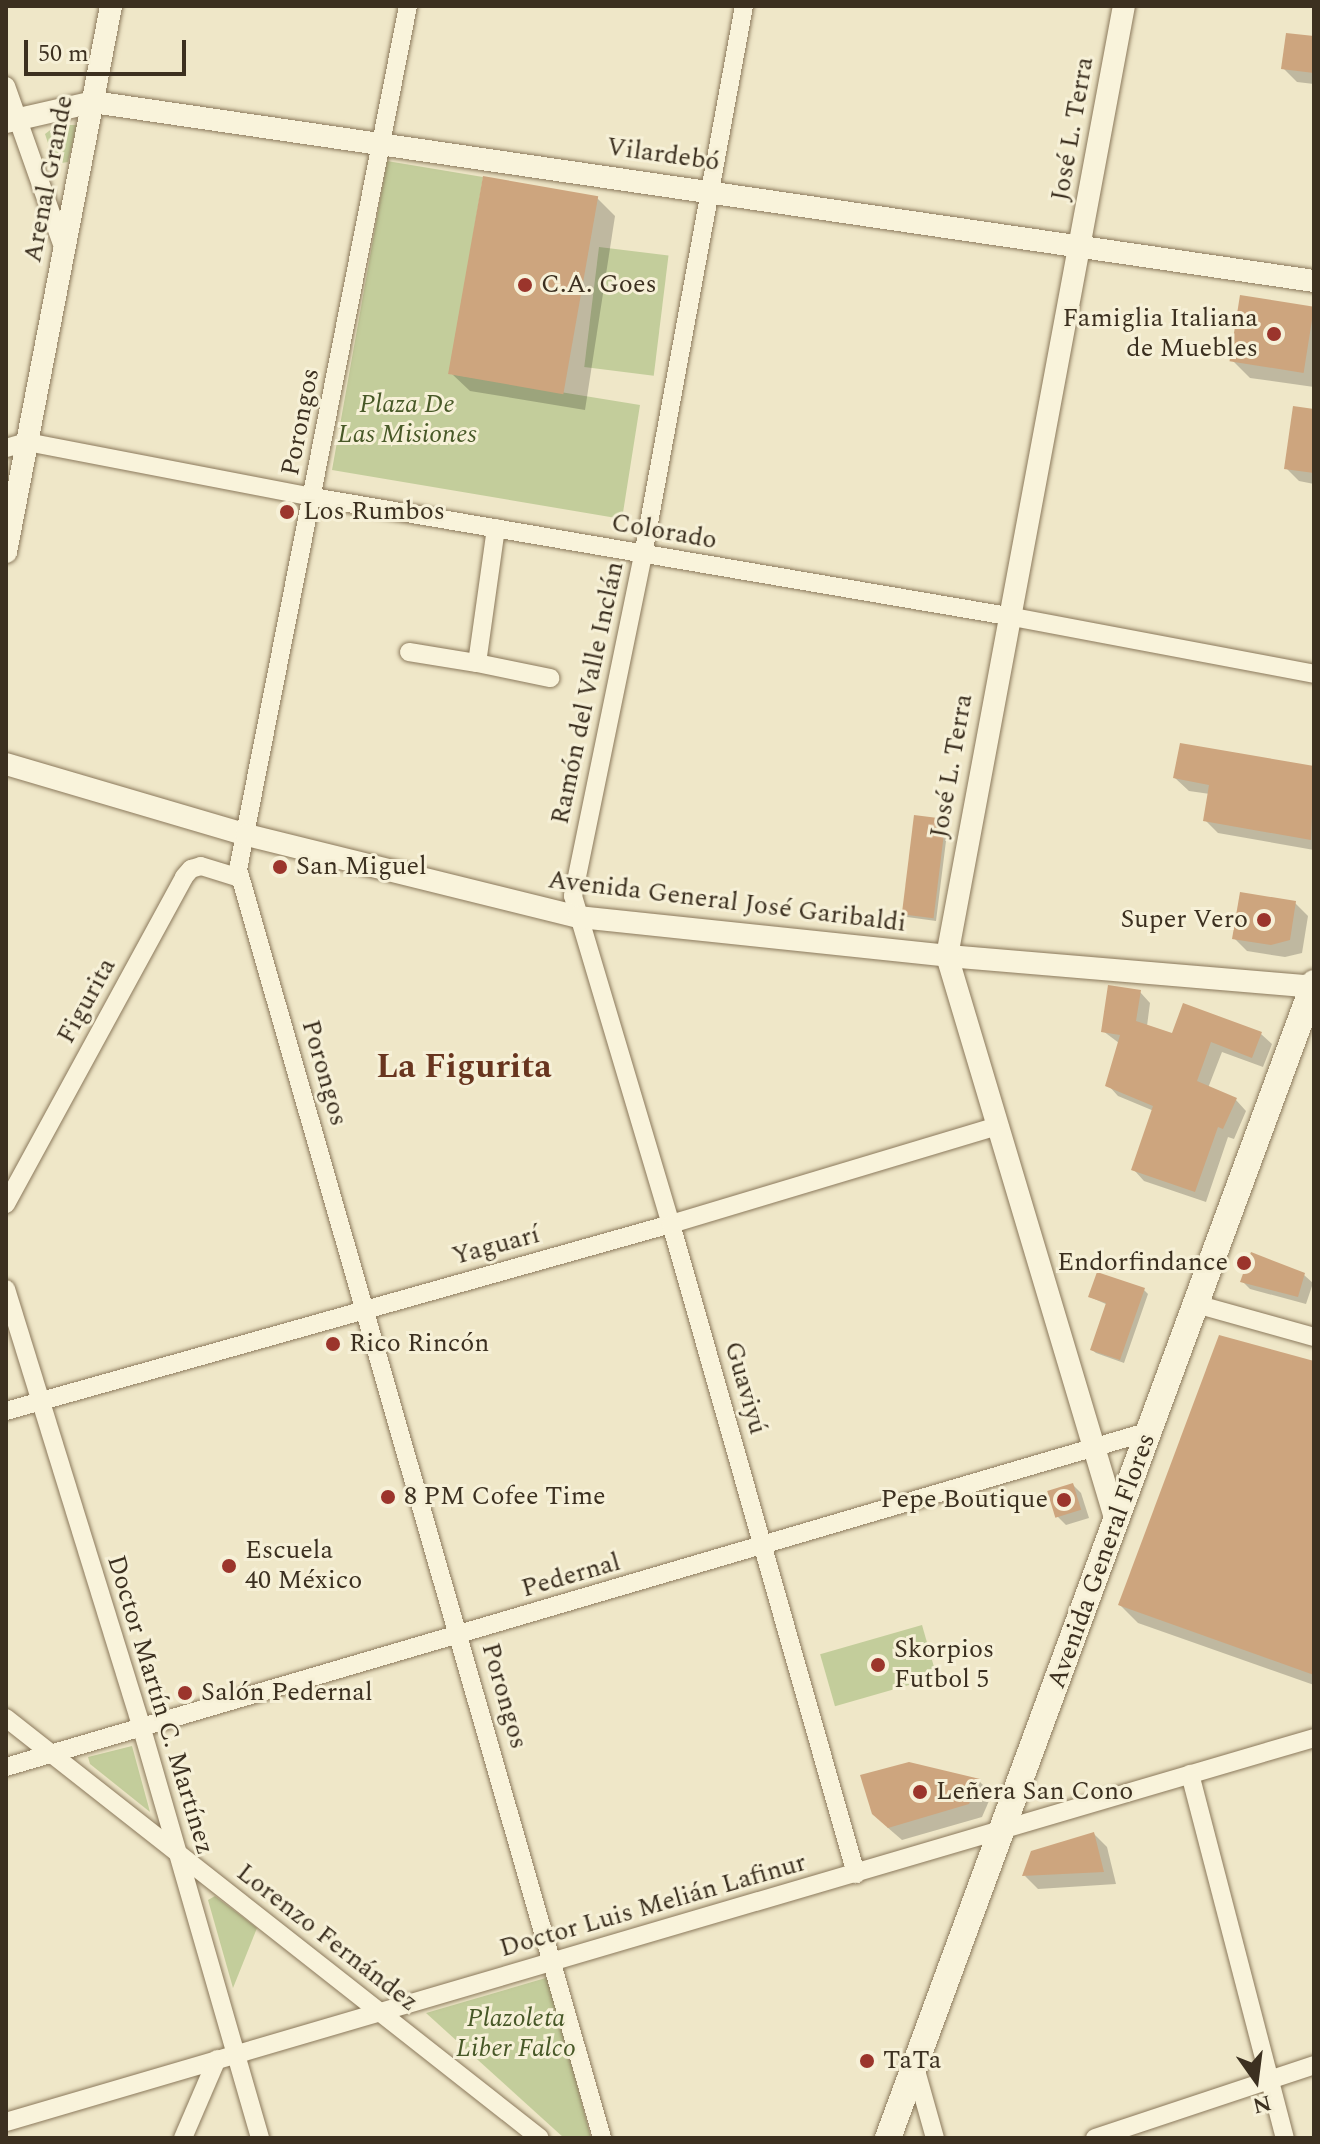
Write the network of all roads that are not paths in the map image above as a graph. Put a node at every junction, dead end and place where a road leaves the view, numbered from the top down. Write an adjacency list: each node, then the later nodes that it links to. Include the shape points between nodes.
1 (111, 6): 6 (street, Arenal Grande)
2 (408, 6): 8 (street, Porongos)
3 (744, 6): 9 (street, Ramón del Valle Inclán)
4 (1124, 6): 10 (street, José L. Terra)
5 (6, 86): 7 (street)
6 (93, 102): 7 (street, Vilardebó); 8 (street, Vilardebó); 11 (street, Arenal Grande)
7 (12, 120): 11 (street)
8 (381, 144): 9 (street, Vilardebó); 14 (street, Porongos)
9 (708, 189): 10 (street, Vilardebó); 17 (street, Ramón del Valle Inclán)
10 (1080, 244): 12 (street, Vilardebó); 18 (street, José L. Terra)
11 (64, 250): 13 (street, Arenal Grande)
12 (1314, 281)
13 (16, 445): 14 (street, Colorado); 16 (street, Arenal Grande)
14 (313, 497): 15 (street, Colorado); 24 (street, Porongos)
15 (496, 528): 17 (street, Colorado); 20 (street)
16 (6, 552)
17 (643, 555): 18 (street, Colorado); 26 (street, Ramón del Valle Inclán, via 573,896)
18 (1008, 616): 21 (street, Colorado); 27 (street, José L. Terra)
19 (409, 652): 20 (street)
20 (477, 663): 22 (street)
21 (1314, 674)
22 (550, 678)
23 (6, 764): 24 (street, Avenida General José Garibaldi)
24 (247, 835): 25 (street, Porongos, via 240,853); 26 (street, Avenida General José Garibaldi)
25 (240, 878): 30 (street, Figurita, via 201,866 184,877); 34 (street, Porongos)
26 (579, 917): 27 (street, Avenida General José Garibaldi); 31 (street, Guaviyú)
27 (947, 956): 28 (street, Avenida General José Garibaldi); 29 (street, José L. Terra)
28 (1313, 986): 33 (main road, Avenida General Flores)
29 (998, 1126): 31 (street, Yaguarí); 39 (street, José L. Terra)
30 (6, 1204)
31 (671, 1224): 34 (street, Yaguarí); 41 (street, Guaviyú)
32 (6, 1289): 36 (street, Doctor Martín C. Martínez)
33 (1196, 1304): 35 (street); 38 (main road, Avenida General Flores)
34 (366, 1309): 36 (street, Yaguarí); 42 (street, Porongos)
35 (1314, 1337)
36 (40, 1402): 37 (street, Yaguarí); 44 (street, Doctor Martín C. Martínez)
37 (6, 1411)
38 (1150, 1431): 39 (street, Pedernal); 40 (main road, Avenida General Flores)
39 (1095, 1448): 40 (street, José L. Terra); 41 (street, Pedernal)
40 (1116, 1521): 49 (main road, Avenida General Flores)
41 (763, 1547): 42 (street, Pedernal); 51 (street, Guaviyú)
42 (460, 1635): 44 (street, Pedernal); 52 (street, Porongos)
43 (6, 1718): 46 (street, Lorenzo Fernández)
44 (142, 1729): 46 (street, Pedernal); 50 (street, Doctor Martín C. Martínez)
45 (1314, 1738): 48 (street, Doctor Luis Melián Lafinur)
46 (52, 1754): 47 (street, Pedernal); 50 (street, Lorenzo Fernández)
47 (6, 1767)
48 (1190, 1774): 49 (street, Doctor Luis Melián Lafinur); 57 (street)
49 (1003, 1831): 51 (street, Doctor Luis Melián Lafinur); 56 (main road, Avenida General Flores)
50 (176, 1852): 53 (street, Lorenzo Fernández); 54 (street, Doctor Martín C. Martínez)
51 (856, 1874): 52 (street, Doctor Luis Melián Lafinur)
52 (553, 1962): 53 (street, Doctor Luis Melián Lafinur); 62 (street, Porongos)
53 (379, 2014): 54 (street, Doctor Luis Melián Lafinur); 61 (street, Lorenzo Fernández)
54 (226, 2056): 58 (street, Doctor Luis Melián Lafinur); 59 (street); 60 (street, Doctor Martín C. Martínez)
55 (1314, 2065): 57 (street)
56 (915, 2067): 63 (main road, Avenida General Flores); 64 (street)
57 (1268, 2081): 65 (street); 66 (street)
58 (6, 2122)
59 (183, 2138)
60 (260, 2138)
61 (540, 2138)
62 (602, 2138)
63 (888, 2138)
64 (935, 2138)
65 (1095, 2138)
66 (1285, 2138)

